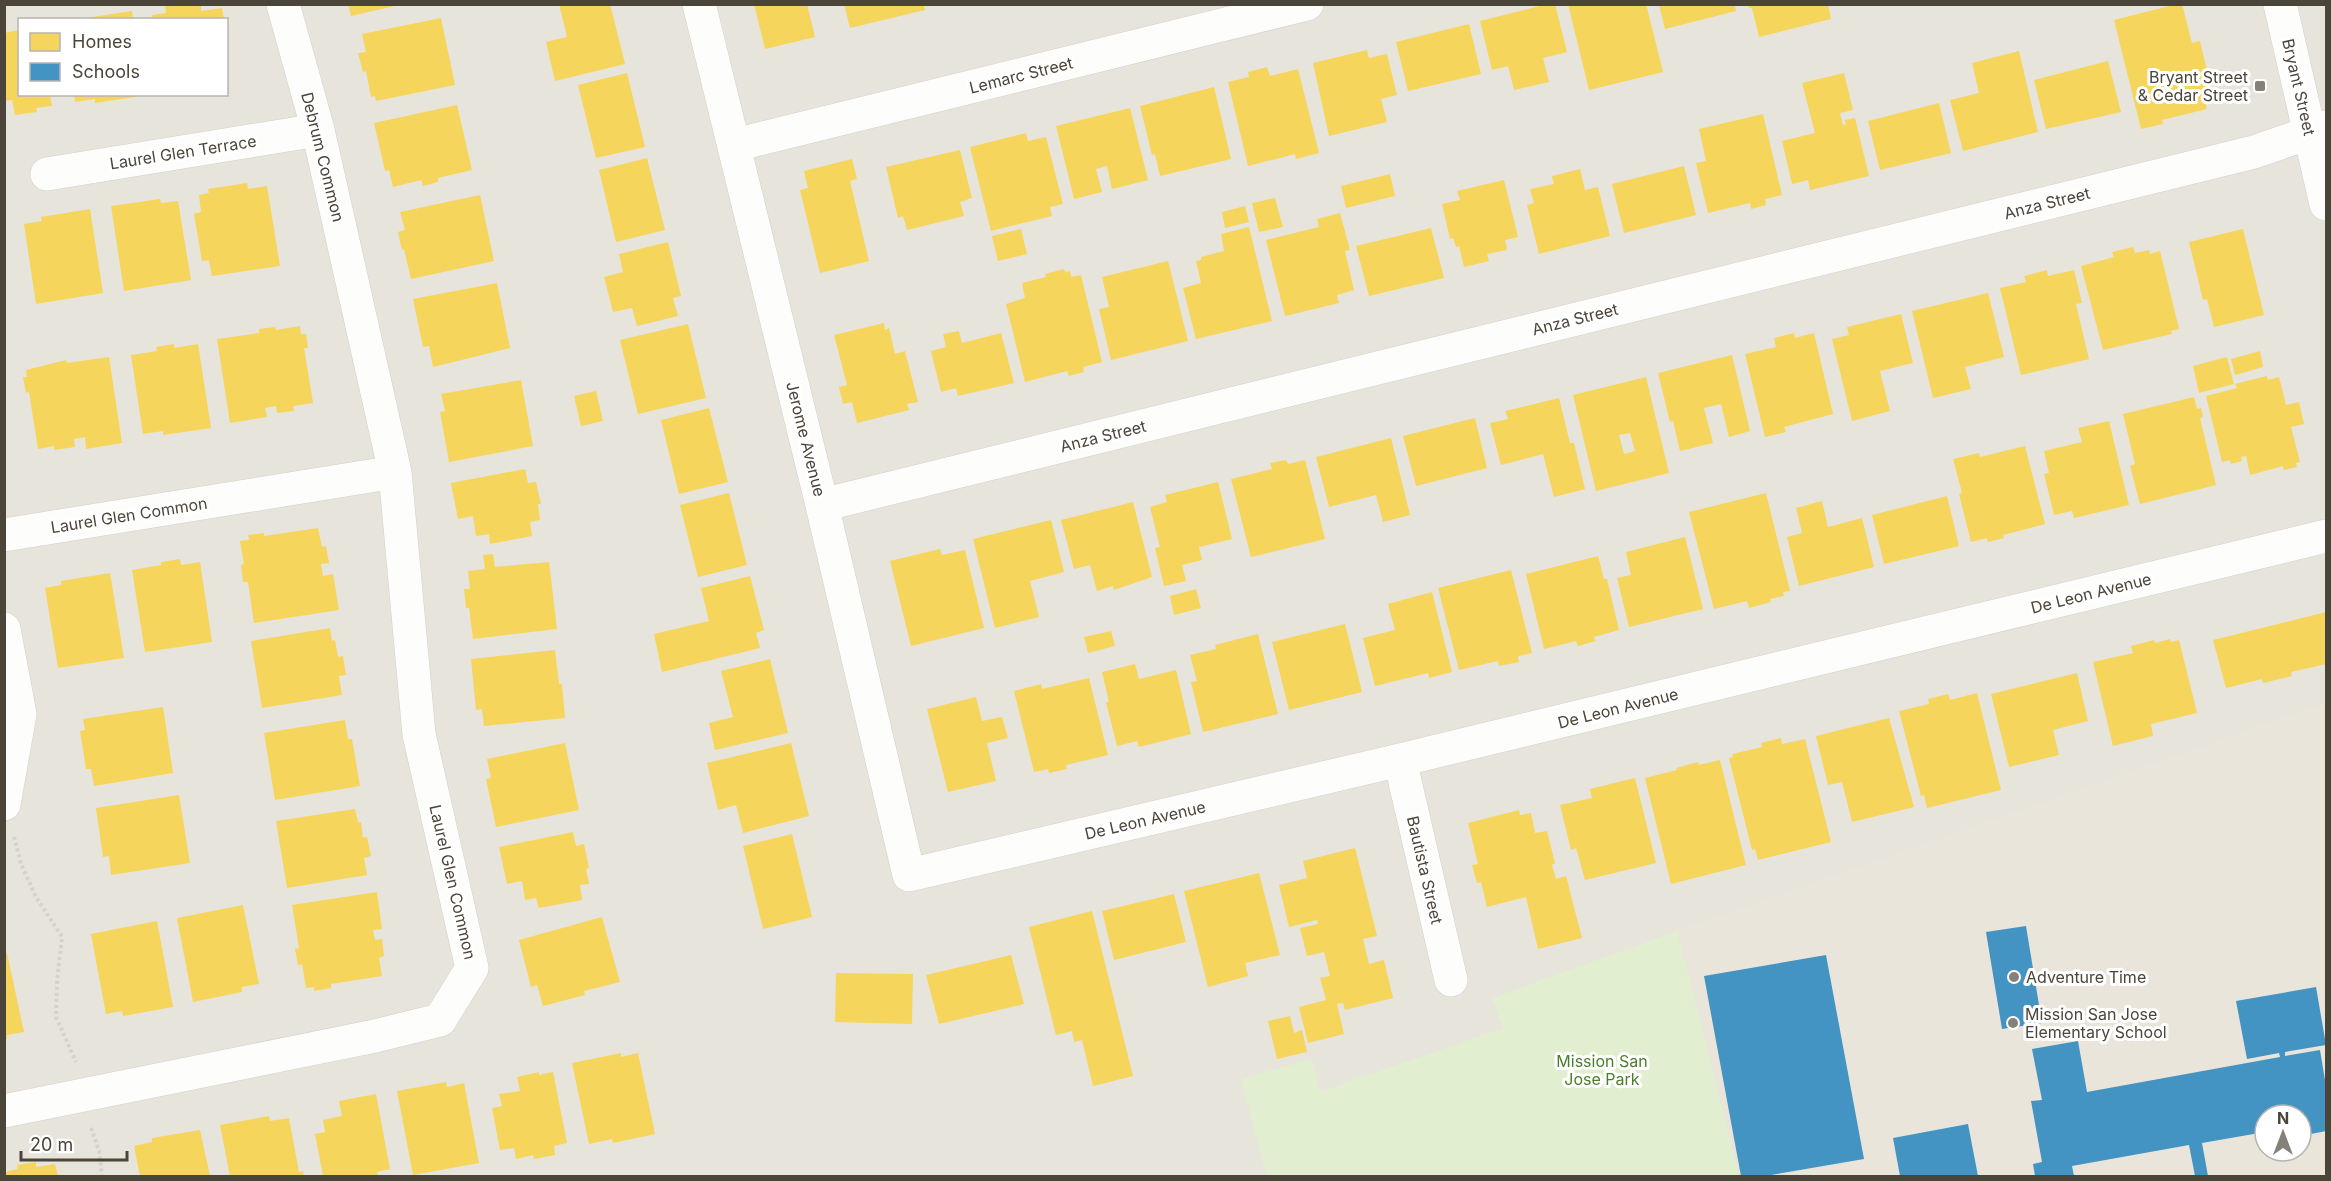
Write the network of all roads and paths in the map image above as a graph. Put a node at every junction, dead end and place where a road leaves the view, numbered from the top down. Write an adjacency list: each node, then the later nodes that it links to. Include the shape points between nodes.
1 (283, 4): 5 (street, Debrum Common)
2 (699, 4): 7 (street, Jerome Avenue)
3 (1306, 4): 7 (street, Lemarc Street)
4 (2280, 4): 6 (street, Bryant Street)
5 (318, 130): 8 (street, Laurel Glen Terrace); 10 (street, Debrum Common)
6 (2318, 130): 9 (street, Bryant Street); 12 (street, Anza Street, via 2231,158)
7 (735, 145): 12 (street, Jerome Avenue)
8 (47, 174)
9 (2326, 204)
10 (359, 311): 11 (street, Laurel Glen Common)
11 (395, 472): 13 (street, Laurel Glen Common); 20 (street, Laurel Glen Common, via 419,734 472,968 440,1020)
12 (822, 505): 18 (street, Jerome Avenue)
13 (4, 535)
14 (2326, 536): 16 (street, De Leon Avenue)
15 (4, 629): 17 (street, via 20,714)
16 (1400, 760): 18 (street, De Leon Avenue); 19 (street, Bautista Street)
17 (9, 819): 20 (path, via 21,864 36,897 62,937 56,1017 75,1057)
18 (909, 875)
19 (1451, 980)
20 (83, 1095): 21 (street, Laurel Glen Common); 22 (path)
21 (4, 1111)
22 (102, 1176)

